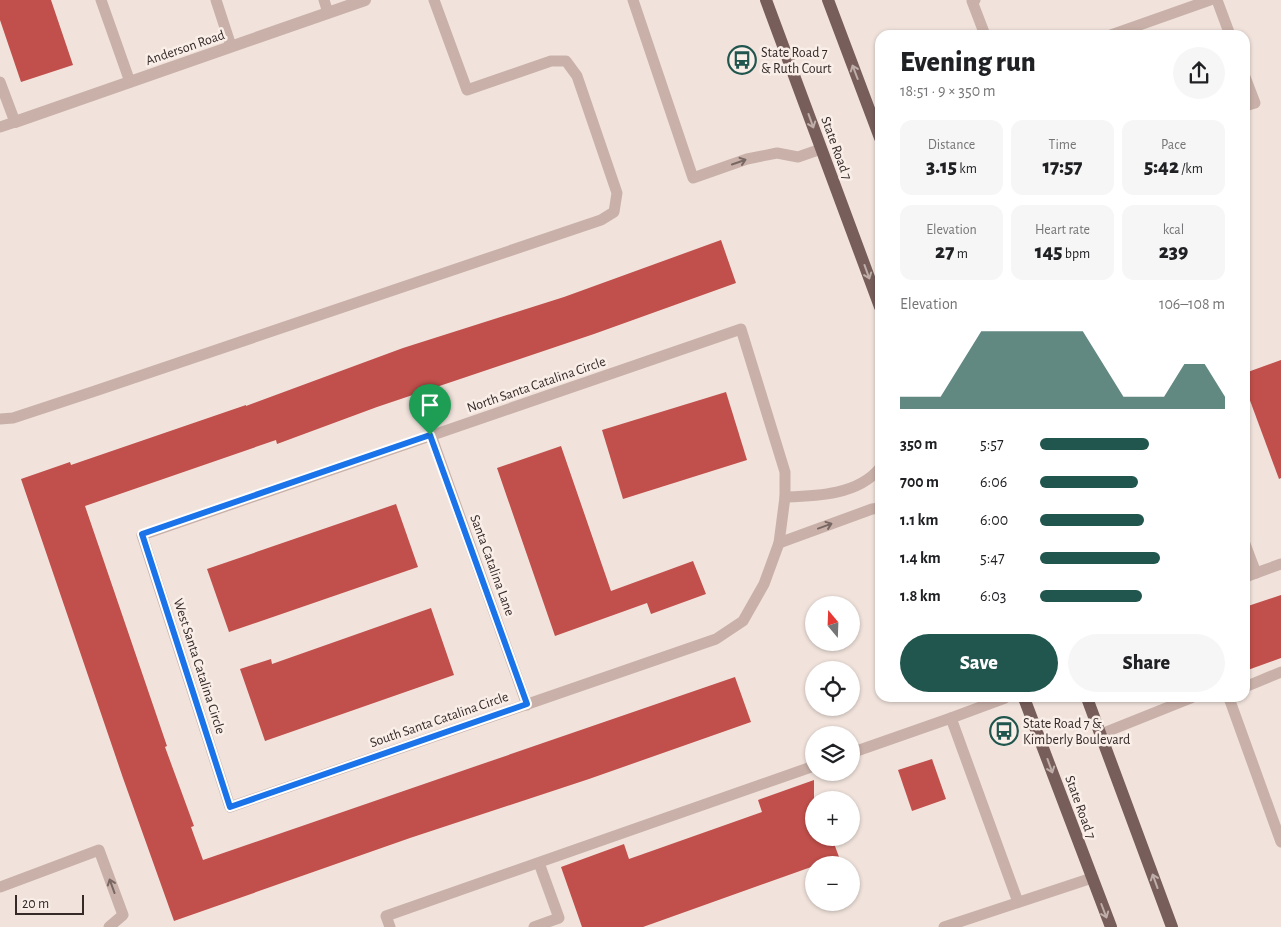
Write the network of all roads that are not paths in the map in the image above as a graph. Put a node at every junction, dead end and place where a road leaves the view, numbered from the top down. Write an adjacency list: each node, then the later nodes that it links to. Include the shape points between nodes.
1 (101, 0): 18 (lane)
2 (216, 0): 16 (lane)
3 (324, 0): 12 (lane)
4 (365, 0): 12 (street, Anderson Road)
5 (434, 0): 27 (lane, via 467,90 551,61 566,61 578,76 617,193 614,212 601,220 86,394 13,418)
6 (633, 0): 24 (lane, one-way to 24, via 693,178 747,159 777,153 798,157)
7 (766, 0): 24 (main road, State Road 7, one-way to 24)
8 (828, 0): 21 (main road, one-way to 8)
9 (975, 0): 13 (lane, via 972,1)
10 (1210, 0): 14 (lane)
11 (1217, 0): 15 (lane)
12 (328, 12): 16 (street, Anderson Road)
13 (982, 30)
14 (1125, 30)
15 (1228, 30)
16 (231, 46): 18 (street, Anderson Road)
17 (0, 82): 22 (lane)
18 (130, 82): 22 (street, Anderson Road)
19 (1250, 91): 20 (lane, via 1254,103)
20 (1250, 104)
21 (875, 114)
22 (15, 122): 23 (lane)
23 (0, 127)
24 (821, 149): 25 (main road, State Road 7, one-way to 25)
25 (875, 294)
26 (741, 329): 28 (lane, North Santa Catalina Circle); 30 (lane, South Santa Catalina Circle, via 785,472)
27 (0, 419)
28 (430, 435): 32 (lane, North Santa Catalina Circle); 43 (lane, Santa Catalina Lane)
29 (875, 474): 30 (lane, via 851,488 821,496)
30 (785, 497): 33 (lane, South Santa Catalina Circle)
31 (875, 509): 33 (lane, one-way to 31)
32 (142, 534): 48 (lane, West Santa Catalina Circle)
33 (780, 543): 43 (lane, South Santa Catalina Circle, via 764,584 743,621 716,639)
34 (1281, 564): 35 (lane)
35 (1250, 575)
36 (1281, 672): 37 (lane)
37 (1250, 685)
38 (994, 702): 44 (lane)
39 (1026, 702): 51 (main road, State Road 7, one-way to 51)
40 (1089, 702): 45 (main road)
41 (1181, 702): 45 (lane)
42 (1230, 702): 49 (lane)
43 (527, 704): 48 (lane, South Santa Catalina Circle)
44 (950, 718): 46 (lane); 53 (lane)
45 (1101, 734): 59 (main road, one-way to 45)
46 (860, 750)
47 (805, 769): 50 (lane)
48 (230, 807)
49 (1281, 842)
50 (539, 862): 55 (lane, via 386,916); 56 (lane, via 558,918)
51 (1092, 878): 53 (lane); 58 (main road, State Road 7, one-way to 58)
52 (0, 888): 54 (lane, one-way to 52, via 123,915 99,850)
53 (1018, 902): 57 (lane)
54 (109, 927)
55 (390, 927)
56 (534, 927)
57 (944, 927)
58 (1111, 927)
59 (1172, 927)

